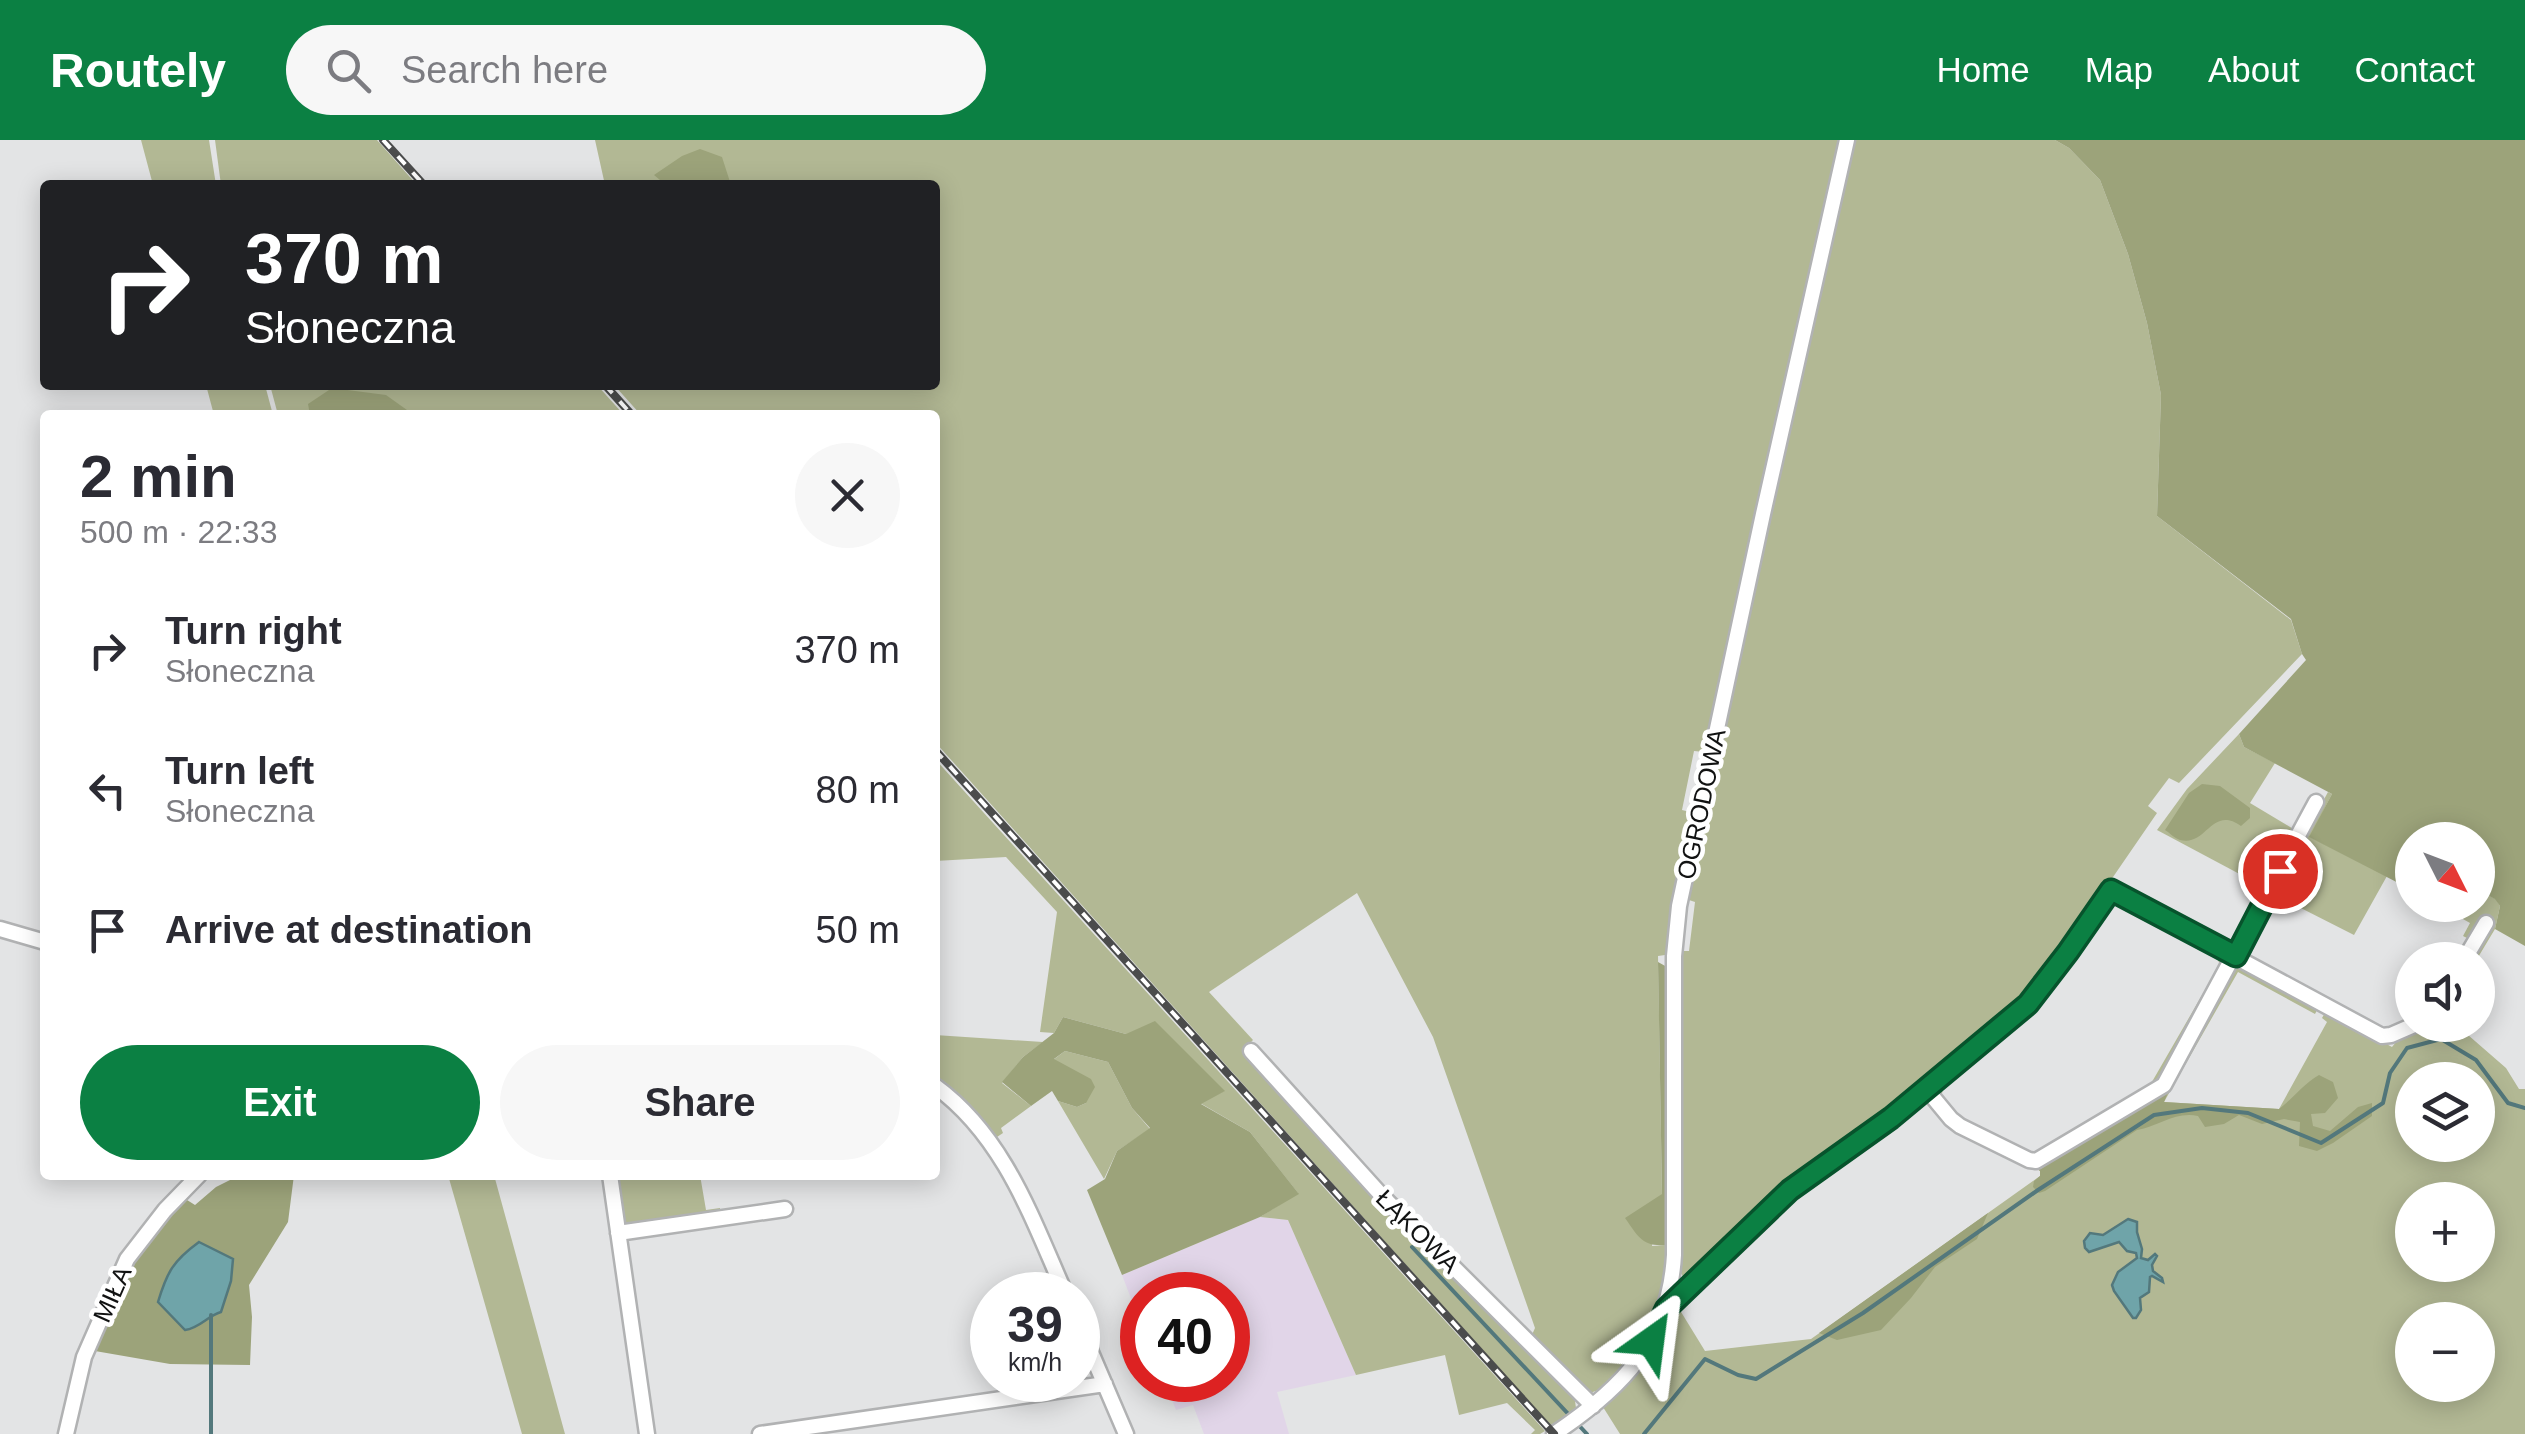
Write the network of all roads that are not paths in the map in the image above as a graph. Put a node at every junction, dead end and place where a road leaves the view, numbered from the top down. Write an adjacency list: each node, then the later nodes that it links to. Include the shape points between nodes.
1 (1847, 140): 17 (street, OGRODOWA, via 1679,906 1674,1254)
2 (2316, 802): 7 (street)
3 (2486, 923): 6 (street)
4 (0, 929): 5 (street)
5 (40, 941)
6 (2475, 942)
7 (2236, 956): 8 (street, via 2382,1036); 10 (street, via 2111,890 2028,1004); 10 (street, via 2164,1085 2036,1161 1960,1126)
8 (2395, 1033)
9 (1251, 1051): 20 (street, ŁĄKOWA, via 1383,1197)
10 (1927, 1090): 17 (street, via 1790,1190)
11 (940, 1091): 16 (street, via 978,1125 1004,1162)
12 (194, 1180): 21 (street, MIŁA, via 127,1259 84,1357)
13 (611, 1180): 15 (street)
14 (785, 1209): 15 (street)
15 (618, 1233): 22 (street)
16 (1056, 1272)
17 (1666, 1309): 20 (street, OGRODOWA, via 1639,1358)
18 (1100, 1373): 19 (street)
19 (1105, 1384): 23 (street); 24 (street)
20 (1593, 1406): 25 (street, OGRODOWA)
21 (66, 1434)
22 (647, 1434)
23 (760, 1434)
24 (1126, 1434)
25 (1554, 1434)

